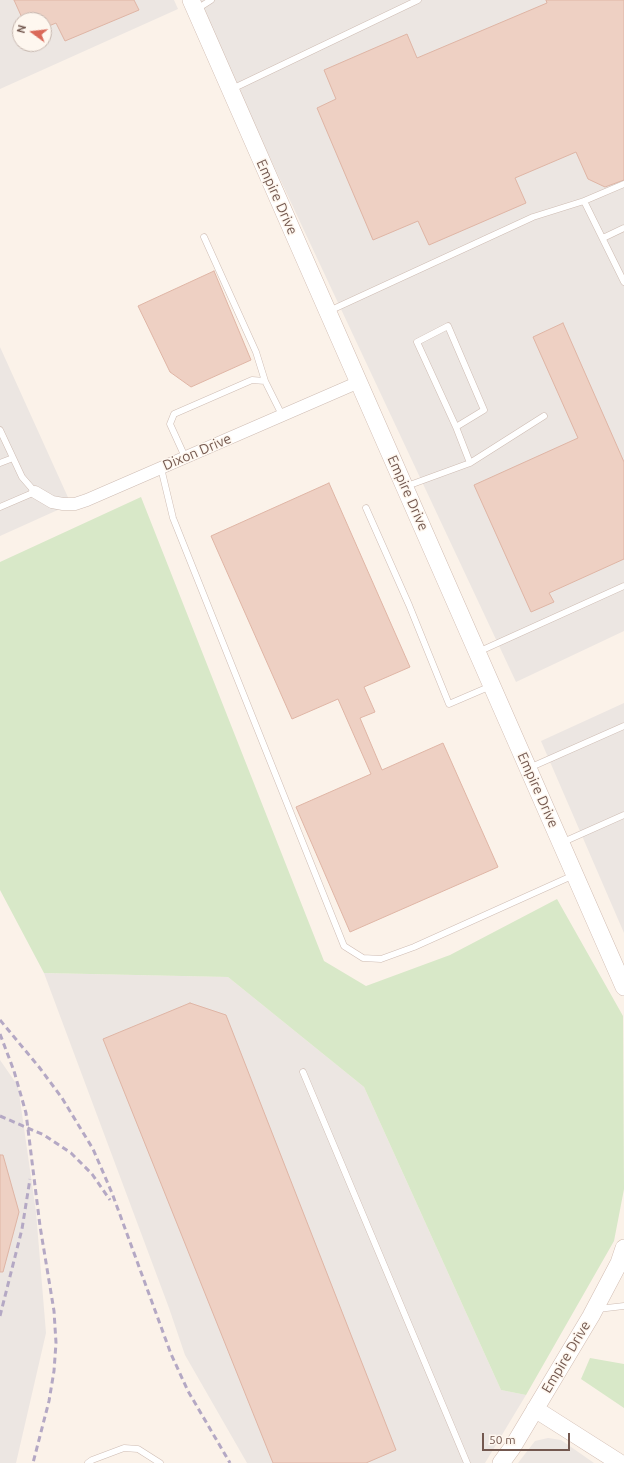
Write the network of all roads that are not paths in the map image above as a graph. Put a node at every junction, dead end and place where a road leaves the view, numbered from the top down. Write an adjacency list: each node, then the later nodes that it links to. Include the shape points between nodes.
1 (210, 0): 3 (lane)
2 (418, 0): 4 (lane)
3 (194, 5): 4 (street, Empire Drive)
4 (230, 89): 11 (street, Empire Drive)
5 (624, 184): 6 (lane)
6 (584, 201): 9 (lane); 11 (lane, via 533,217)
7 (624, 228): 9 (lane)
8 (204, 237): 12 (lane, via 256,352)
9 (603, 238): 10 (lane)
10 (624, 282)
11 (328, 312): 13 (street, Empire Drive)
12 (265, 381): 14 (lane); 18 (lane, via 252,380 174,414 170,424)
13 (358, 382): 14 (street, Dixon Drive); 23 (street, Empire Drive)
14 (282, 415): 18 (street, Dixon Drive)
15 (544, 416): 21 (lane)
16 (456, 427): 16 (lane, via 417,342 448,326 484,410); 21 (lane)
17 (0, 430): 19 (lane)
18 (184, 457): 22 (street, Dixon Drive)
19 (13, 458): 20 (lane); 24 (lane, via 22,477)
20 (0, 463)
21 (470, 463): 23 (lane)
22 (161, 468): 24 (street, Dixon Drive, via 74,504 52,502); 34 (lane, via 173,518 344,946 362,958 380,959 414,947)
23 (405, 487): 28 (street, Empire Drive)
24 (35, 492): 25 (lane)
25 (0, 507)
26 (366, 508): 29 (lane, via 449,704)
27 (624, 586): 28 (lane)
28 (478, 652): 29 (street, Empire Drive)
29 (493, 686): 31 (street, Empire Drive)
30 (624, 726): 31 (lane)
31 (529, 768): 33 (street, Empire Drive)
32 (624, 815): 33 (lane)
33 (561, 843): 34 (street, Empire Drive)
34 (575, 875): 35 (street, Empire Drive)
35 (624, 987)
36 (302, 1072): 43 (lane)
37 (624, 1248): 39 (street, Empire Drive, via 619,1263)
38 (624, 1306): 39 (lane)
39 (594, 1309): 40 (street, Empire Drive)
40 (536, 1409): 44 (street, Empire Drive); 45 (street)
41 (88, 1463): 42 (lane, via 124,1448 138,1448)
42 (160, 1463)
43 (467, 1463)
44 (501, 1463)
45 (620, 1463)

